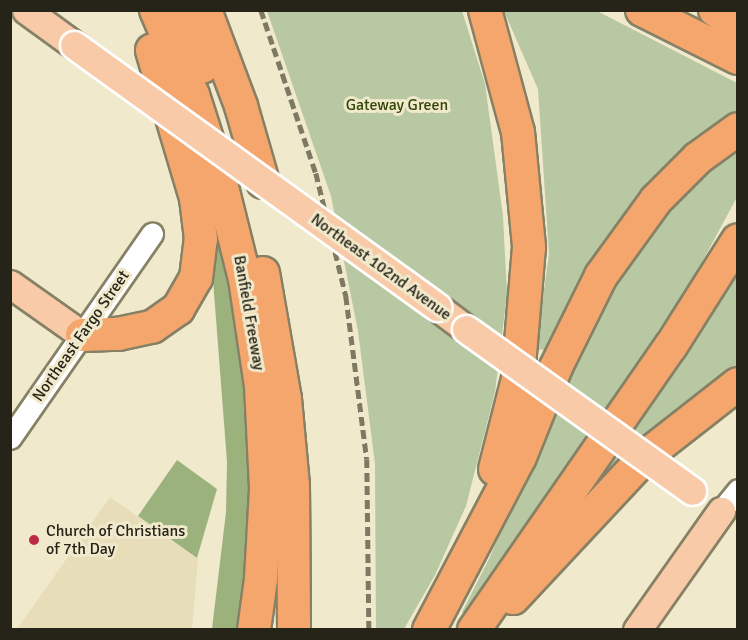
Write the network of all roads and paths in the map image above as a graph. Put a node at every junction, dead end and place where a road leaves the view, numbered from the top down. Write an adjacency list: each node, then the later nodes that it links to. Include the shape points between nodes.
1 (26, 10): 12 (main road, Northeast 102nd Avenue, bridge)
2 (135, 10): 16 (highway, via 159,68 187,159 199,218 200,259 188,296 167,319 136,332)
3 (156, 10): 22 (highway, Banfield Freeway, via 193,95 221,183 245,279 261,386 266,489)
4 (180, 10): 23 (highway, Banfield Freeway, via 235,153 273,318 293,485)
5 (205, 10): 12 (highway, via 241,106)
6 (485, 10): 21 (highway, via 518,132 528,211 528,281 512,411)
7 (642, 10): 10 (highway)
8 (715, 10): 9 (highway)
9 (738, 26)
10 (738, 58)
11 (738, 129): 21 (highway, via 698,158 656,200 600,276 520,457)
12 (263, 182): 20 (main road, Northeast 102nd Avenue, bridge)
13 (152, 234): 16 (street, Northeast Fargo Street)
14 (738, 240): 25 (highway, via 676,338)
15 (10, 284): 16 (main road)
16 (82, 335): 18 (street, Northeast Fargo Street)
17 (738, 384): 26 (highway, via 647,455)
18 (10, 438)
19 (738, 490): 20 (street)
20 (729, 517): 27 (main road)
21 (461, 571): 24 (highway)
22 (254, 630)
23 (294, 630)
24 (429, 630)
25 (474, 630)
26 (483, 630)
27 (637, 630)

